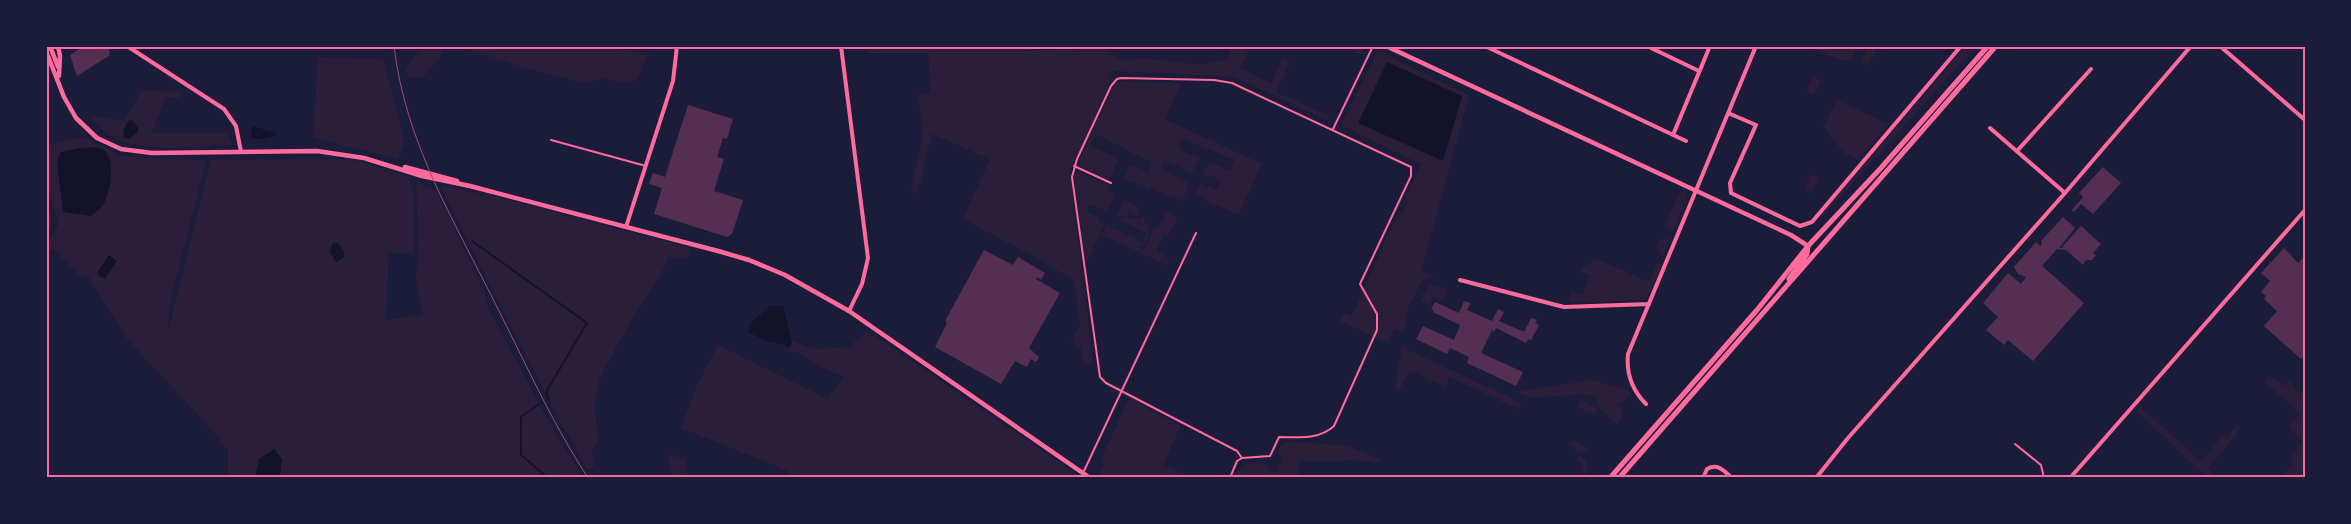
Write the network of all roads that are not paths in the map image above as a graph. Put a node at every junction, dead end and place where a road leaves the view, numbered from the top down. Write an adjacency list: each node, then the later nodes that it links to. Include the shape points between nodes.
1 (50, 46): 19 (street)
2 (58, 46): 19 (street)
3 (127, 46): 30 (street, via 224,110 236,126)
4 (677, 46): 31 (street, via 673,81)
5 (841, 46): 43 (street, via 868,258 862,284)
6 (1373, 46): 25 (lane)
7 (1386, 46): 34 (street)
8 (1485, 46): 26 (street)
9 (1647, 46): 20 (street)
10 (1710, 46): 20 (street)
11 (1756, 46): 22 (street)
12 (1961, 46): 22 (street, via 1806,226 1731,192 1730,183 1756,125)
13 (1988, 46): 40 (main road)
14 (1996, 46): 39 (main road)
15 (2191, 46): 35 (street)
16 (2220, 46): 23 (street)
17 (46, 51): 21 (street)
18 (2091, 69): 29 (street)
19 (60, 71): 21 (street)
20 (1700, 71): 26 (street)
21 (58, 77): 30 (street, via 64,97 76,118 87,130 109,144 134,152)
22 (1728, 113): 34 (street)
23 (2305, 120)
24 (1990, 128): 29 (street)
25 (1333, 129): 32 (lane, via 1232,82 1121,78 1111,86); 48 (lane, via 1412,169 1360,284 1377,314 1377,330 1334,426 1328,432 1317,436 1279,437 1270,456)
26 (1673, 135): 28 (street)
27 (551, 140): 31 (lane)
28 (1686, 141)
29 (2017, 151): 35 (street)
30 (241, 152): 37 (street, via 343,153 430,172 470,186)
31 (646, 166): 37 (street)
32 (1074, 166): 33 (lane); 45 (lane, via 1073,186 1098,373 1106,383)
33 (1111, 183)
34 (1696, 191): 40 (street, via 1798,238); 42 (street)
35 (2065, 193): 56 (street)
36 (2305, 210): 58 (street)
37 (626, 227): 43 (street, via 749,260 810,288)
38 (1196, 233): 45 (lane)
39 (1823, 244): 40 (main road, via 1815,248); 44 (main road)
40 (1808, 246): 44 (main road, via 1808,254); 52 (main road, via 1758,310)
41 (1460, 280): 42 (street, via 1564,306)
42 (1649, 304): 46 (street, via 1628,358 1633,389)
43 (849, 311): 49 (street)
44 (1763, 314): 53 (main road)
45 (1121, 391): 48 (lane, via 1236,450); 49 (lane)
46 (1646, 404)
47 (2014, 444): 57 (lane, via 2041,465)
48 (1242, 458): 51 (lane, via 1237,461)
49 (1083, 473): 50 (street)
50 (1090, 478)
51 (1230, 478)
52 (1610, 478)
53 (1619, 478)
54 (1703, 478): 55 (street, via 1706,468 1714,466)
55 (1732, 478)
56 (1816, 478)
57 (2044, 478)
58 (2070, 478)

